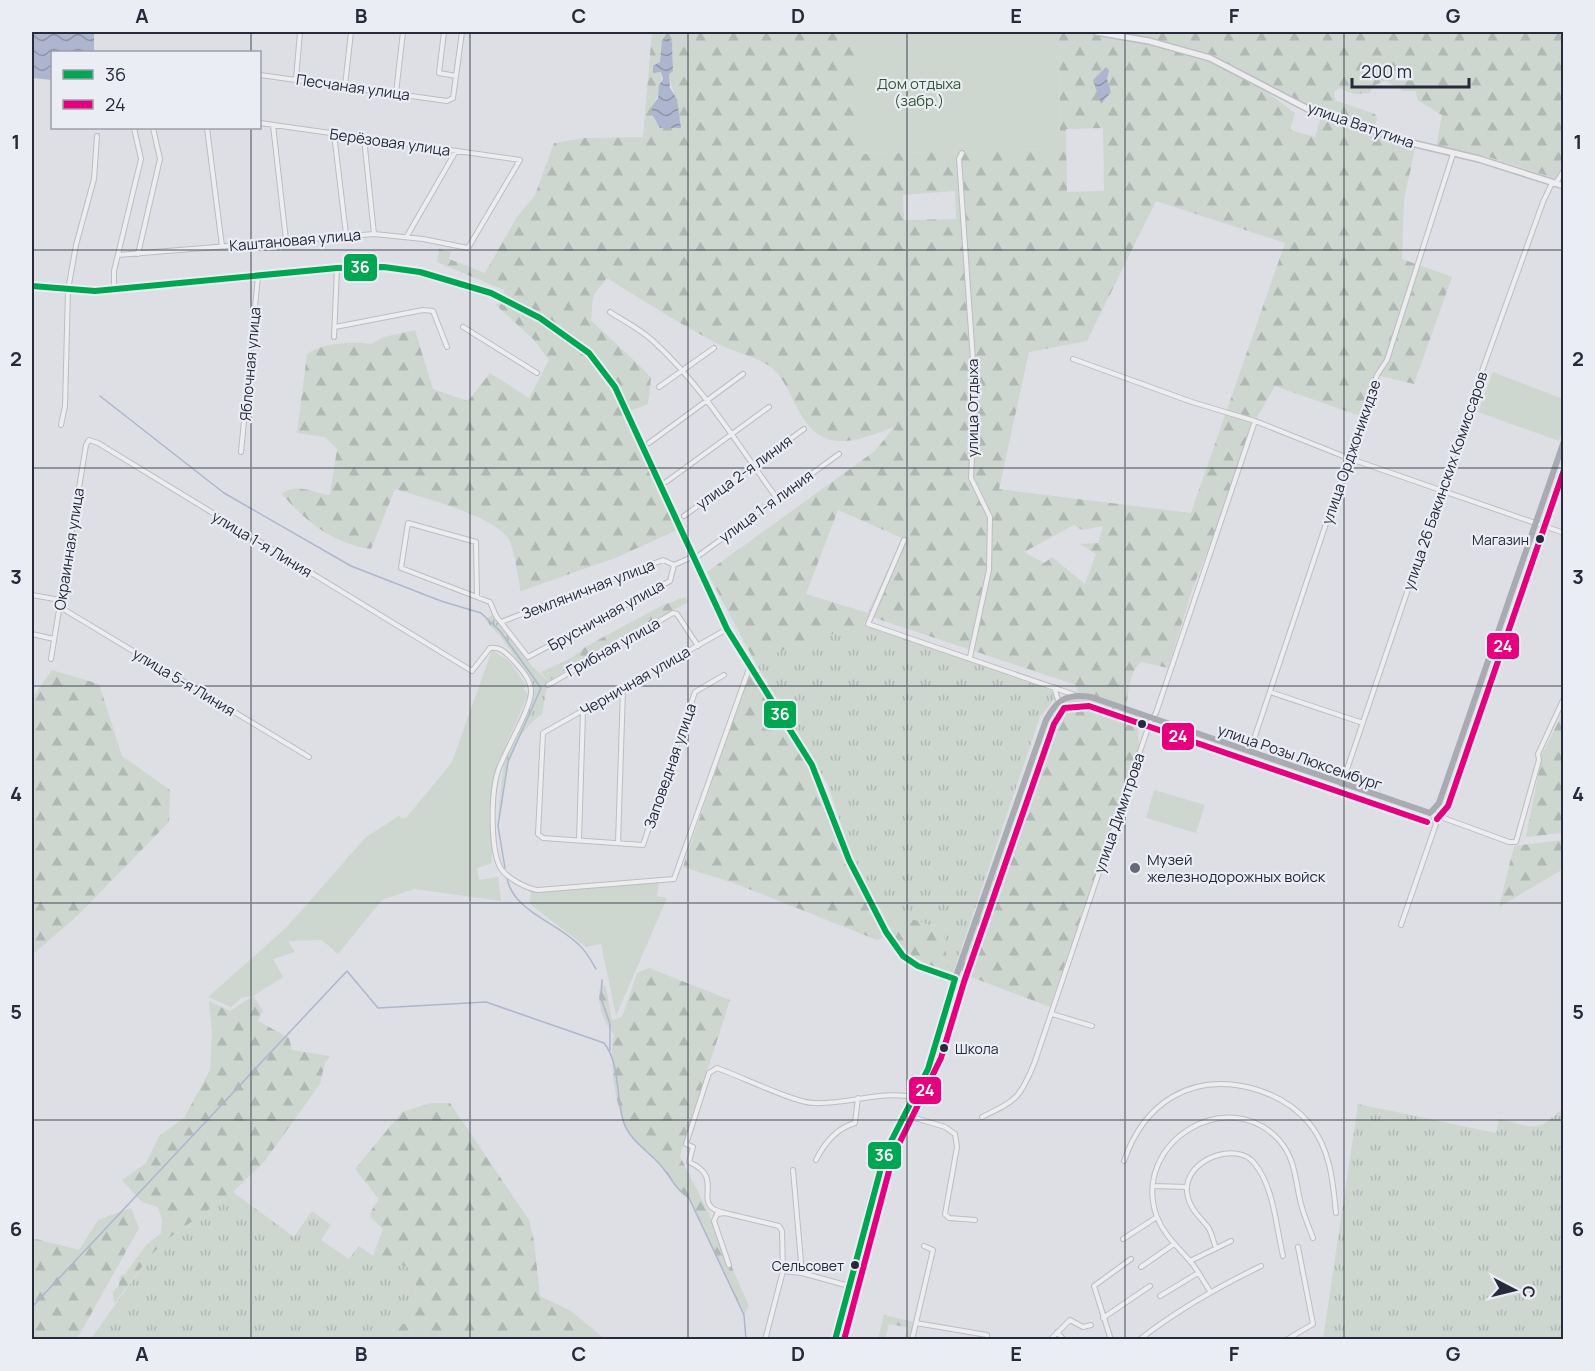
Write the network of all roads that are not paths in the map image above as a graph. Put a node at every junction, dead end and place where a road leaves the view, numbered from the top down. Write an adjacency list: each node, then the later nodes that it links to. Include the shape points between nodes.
1 (300, 32): 9 (street)
2 (351, 32): 10 (street)
3 (403, 32): 11 (street)
4 (444, 32): 8 (street, via 439,73)
5 (462, 32): 8 (street)
6 (1096, 32): 22 (street, улица Ватутина, via 1149,41 1210,58 1310,110)
7 (261, 75): 9 (street, Песчаная улица)
8 (456, 76): 11 (street, Песчаная улица, via 453,98 447,101)
9 (296, 79): 10 (street, Песчаная улица)
10 (345, 86): 11 (street, Песчаная улица)
11 (396, 93)
12 (261, 123): 13 (street, Берёзовая улица)
13 (273, 125): 17 (street, Берёзовая улица); 29 (street)
14 (134, 129): 33 (street, via 141,159)
15 (153, 129): 32 (street, via 160,159)
16 (207, 129): 30 (street)
17 (334, 134): 19 (street, Берёзовая улица); 27 (street)
18 (97, 136): 38 (street, via 94,179)
19 (364, 138): 20 (street, Берёзовая улица); 26 (street)
20 (456, 151): 28 (street); 31 (street, Берёзовая улица, via 520,160)
21 (962, 153): 81 (street, улица Отдыха, via 959,159 975,390 970,478 990,517 989,570)
22 (1453, 154): 24 (street, улица Ватутина); 61 (street, улица Орджоникидзе, via 1387,360 1377,375)
23 (1563, 170): 24 (street, улица 26 Бакинских Комиссаров)
24 (1556, 183): 25 (street, улица Ватутина); 64 (street, улица 26 Бакинских Комиссаров, via 1543,202)
25 (1563, 186)
26 (374, 234): 27 (street, Каштановая улица); 28 (street, Каштановая улица)
27 (346, 235): 29 (street, Каштановая улица)
28 (407, 236): 31 (street, Каштановая улица, via 466,249)
29 (286, 240): 30 (street, Каштановая улица)
30 (222, 246): 32 (street, Каштановая улица)
31 (470, 246)
32 (138, 254): 33 (street, Каштановая улица)
33 (118, 255): 37 (street)
34 (337, 268): 35 (street); 40 (street); 70 (street, via 407,270 467,284 540,318 589,353 615,387)
35 (258, 276): 37 (street); 59 (street, Яблочная улица)
36 (32, 286): 38 (street)
37 (114, 289): 38 (street)
38 (68, 290): 53 (street, via 65,406)
39 (610, 312): 46 (street, via 650,338)
40 (335, 327): 42 (street); 43 (street, via 433,311)
41 (463, 327): 47 (street)
42 (334, 337)
43 (447, 347)
44 (714, 348): 46 (street)
45 (1073, 359): 52 (street)
46 (681, 372): 49 (street); 50 (street)
47 (537, 373)
48 (743, 374): 50 (street)
49 (659, 387)
50 (708, 401): 55 (street); 58 (street)
51 (770, 407): 55 (street)
52 (1256, 421): 61 (street); 93 (street, улица Димитрова, via 1156,713)
53 (61, 425)
54 (804, 429): 62 (street, улица 2-я линия)
55 (730, 434): 62 (street); 63 (street)
56 (89, 440): 74 (street, Окраинная улица); 83 (street, улица 1-я Линия, via 471,671 490,648 506,653 527,678 531,695 497,773 494,843 503,871 535,890 674,879)
57 (1563, 441): 67 (main road)
58 (649, 443)
59 (241, 452)
60 (839, 454): 65 (street, улица 1-я линия)
61 (1348, 459): 64 (street); 88 (street, улица Орджоникидзе)
62 (753, 466): 65 (street); 66 (street, улица 2-я линия)
63 (666, 482)
64 (1441, 491): 67 (street); 94 (street, улица 26 Бакинских Комиссаров)
65 (776, 497): 70 (street, улица 1-я линия)
66 (684, 516)
67 (1536, 522): 68 (street); 99 (main road, via 1439,803)
68 (1563, 533)
69 (904, 540): 81 (street, via 868,624)
70 (692, 558): 71 (street, улица 1-я линия); 77 (street)
71 (674, 565): 76 (street, Земляничная улица, via 663,560); 76 (street, Брусничная улица, via 670,581 528,657)
72 (32, 595): 74 (street)
73 (477, 597): 73 (street, via 476,542 408,523 401,568); 76 (street, via 490,602)
74 (61, 600): 75 (street, Окраинная улица)
75 (60, 608): 79 (street, Окраинная улица); 97 (street, улица 5-я Линия)
76 (501, 622)
77 (727, 629): 80 (street, Черничная улица); 83 (street)
78 (32, 634): 79 (street)
79 (54, 639): 82 (street, Окраинная улица)
80 (698, 646): 85 (street, Грибная улица, via 673,613); 87 (street, Черничная улица)
81 (970, 657): 86 (street)
82 (51, 659)
83 (750, 666): 103 (street, via 812,765 849,860 893,943 918,966)
84 (724, 675): 101 (street, Заповедная улица, via 695,692 643,845)
85 (548, 685)
86 (1053, 686): 89 (street); 91 (street)
87 (622, 688): 92 (street, Черничная улица); 101 (street)
88 (1270, 692): 94 (street); 96 (street, улица Орджоникидзе)
89 (1075, 696): 91 (main road); 93 (main road, улица Розы Люксембург, via 1091,697)
90 (1563, 698): 99 (street, улица Розы Люксембург, via 1538,754 1516,842)
91 (1058, 700): 103 (main road, via 1047,720)
92 (583, 711): 95 (street, Черничная улица); 100 (street)
93 (1151, 718): 96 (main road, улица Розы Люксембург); 104 (street, улица Димитрова)
94 (1363, 723): 98 (street, улица 26 Бакинских Комиссаров)
95 (543, 734): 100 (street, Заповедная улица, via 538,834 543,838)
96 (1250, 752): 98 (main road, улица Розы Люксембург)
97 (309, 757)
98 (1342, 784): 99 (main road, улица Розы Люксембург)
99 (1430, 813): 102 (street, via 1436,824)
100 (579, 840): 101 (street, Заповедная улица)
101 (618, 843)
102 (1401, 925)
103 (955, 979): 106 (main road, via 933,1055)
104 (1052, 1014): 105 (street); 109 (street, улица Димитрова, via 1019,1096)
105 (1092, 1026)
106 (915, 1097): 107 (street, via 892,1094); 108 (main road)
107 (858, 1098): 110 (street, via 855,1123 840,1129 823,1146); 115 (street, via 807,1102 713,1069 686,1144 693,1147 689,1162 700,1167 709,1183 708,1201)
108 (905, 1114): 118 (street, via 956,1134 945,1214); 135 (main road, via 885,1153)
109 (982, 1117)
110 (816, 1160)
111 (1124, 1161): 116 (street, via 1131,1141 1156,1108 1193,1088 1235,1084 1276,1096 1296,1108 1310,1124 1329,1161)
112 (793, 1170): 133 (street)
113 (1154, 1185): 114 (street); 117 (street); 119 (street, via 1163,1152 1178,1134 1214,1119 1251,1121 1280,1141 1294,1164 1300,1203)
114 (1187, 1187): 125 (street, via 1192,1210 1208,1227); 126 (street, via 1194,1169 1204,1159 1240,1155 1254,1161 1267,1181)
115 (725, 1213): 129 (street, via 717,1214 714,1221); 132 (street, via 779,1226)
116 (1336, 1213)
117 (1157, 1217): 120 (street); 122 (street)
118 (975, 1220)
119 (1313, 1238)
120 (1123, 1239)
121 (1231, 1241): 125 (street)
122 (1174, 1244): 128 (street); 131 (street)
123 (924, 1246): 140 (street, via 933,1250)
124 (1298, 1247): 151 (street, via 1313,1324)
125 (1216, 1248): 128 (street)
126 (1283, 1256)
127 (1131, 1259): 139 (street, via 1094,1286)
128 (1190, 1261): 134 (street)
129 (729, 1265)
130 (1261, 1266): 137 (street)
131 (1141, 1267)
132 (783, 1271): 133 (street); 143 (street)
133 (802, 1273): 135 (street)
134 (1198, 1273): 137 (street); 138 (street)
135 (849, 1286): 144 (main road)
136 (1150, 1286): 139 (street)
137 (1210, 1291): 150 (street)
138 (1160, 1296)
139 (1102, 1318): 149 (street)
140 (916, 1323): 145 (street); 146 (street, via 987,1335)
141 (1091, 1325): 142 (street, via 1083,1327 1070,1320)
142 (1057, 1332): 147 (street); 148 (street)
143 (765, 1340)
144 (835, 1340)
145 (912, 1340)
146 (987, 1340)
147 (1050, 1340)
148 (1064, 1340)
149 (1111, 1340)
150 (1138, 1340)
151 (1286, 1340)

